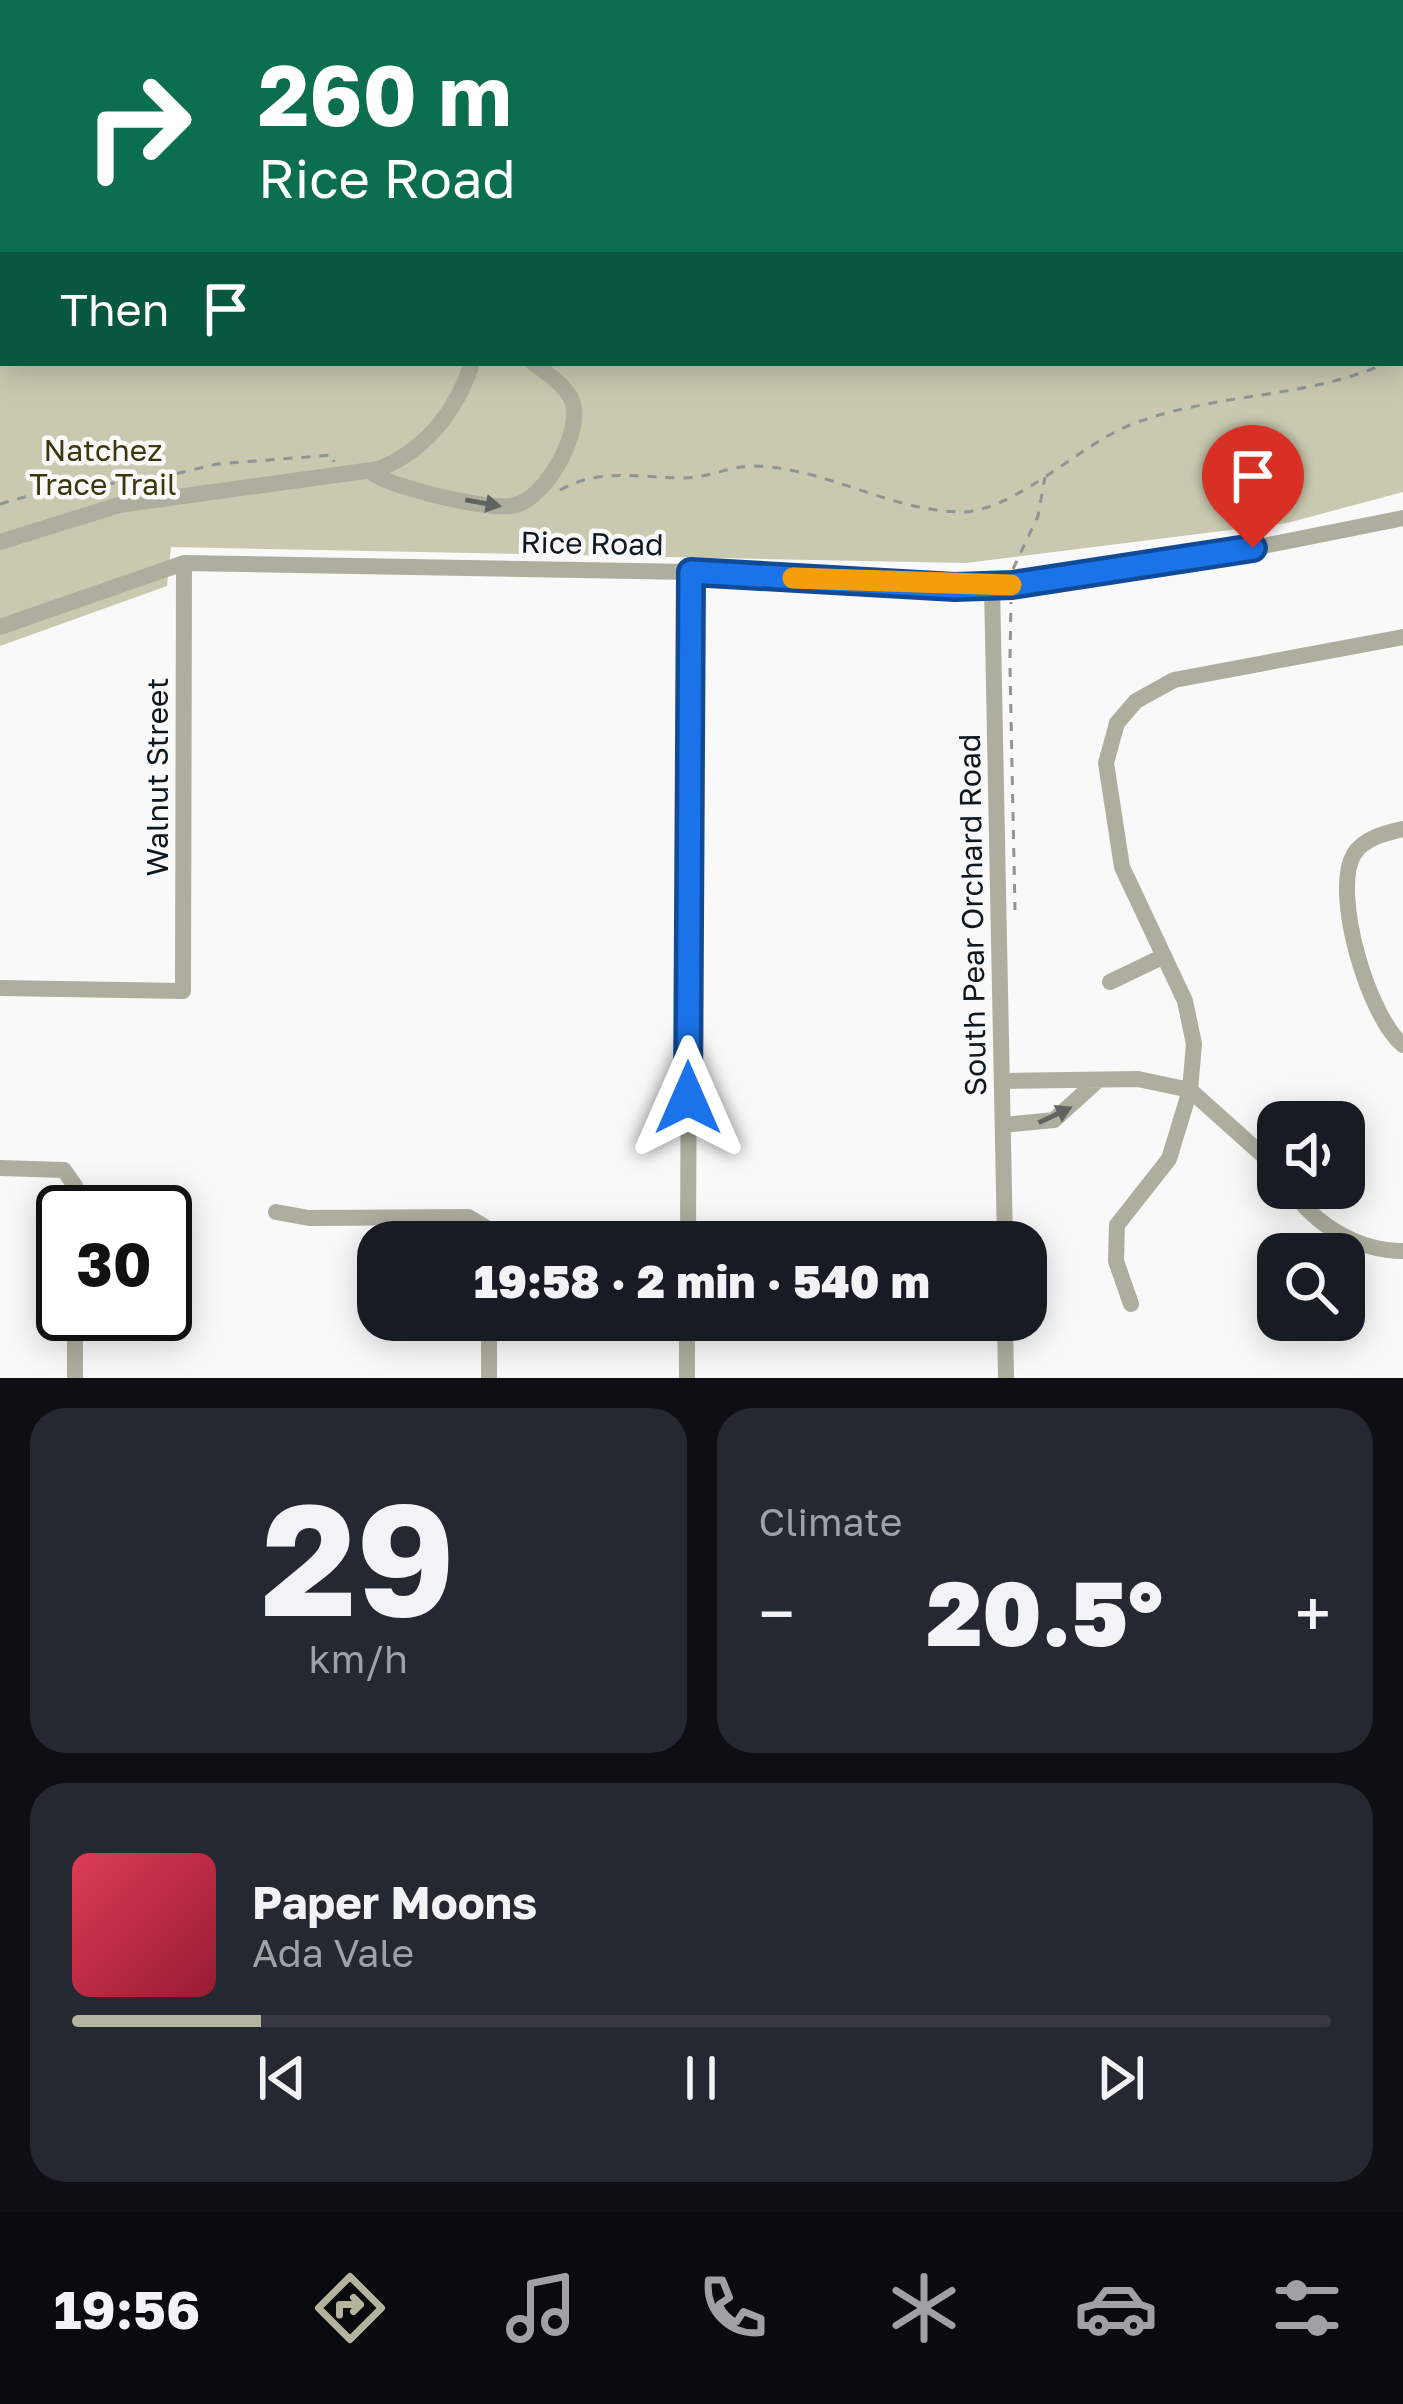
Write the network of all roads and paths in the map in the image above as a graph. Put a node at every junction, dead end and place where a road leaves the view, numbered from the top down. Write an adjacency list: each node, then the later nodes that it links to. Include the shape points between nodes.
1 (471, 366): 5 (street, via 431,434)
2 (536, 366): 5 (street, one-way to 2, via 492,506 532,496 566,442 573,410 568,394)
3 (1379, 366): 6 (path, via 1328,387 1193,406 1130,425)
4 (337, 472): 8 (path, via 332,455 249,459)
5 (371, 472): 10 (street, via 119,505)
6 (1045, 474): 7 (path, via 994,504 960,512 755,466 683,478 613,474); 13 (path, via 1038,516)
7 (559, 490)
8 (0, 504)
9 (1403, 518): 14 (street, Rice Road)
10 (0, 542)
11 (184, 563): 12 (street, Rice Road); 15 (street, Rice Road); 20 (street, Walnut Street, via 183,991)
12 (691, 572): 14 (street, Rice Road); 32 (street)
13 (1012, 572)
14 (992, 586): 22 (street, South Pear Orchard Road)
15 (0, 627)
16 (1403, 637): 18 (street, via 1174,680 1136,700 1118,723 1106,763 1122,866)
17 (1403, 829): 21 (street, via 1356,849 1344,878 1380,1021)
18 (1162, 957): 19 (street); 24 (street, via 1185,1001)
19 (1111, 982)
20 (0, 988)
21 (1403, 1045)
22 (1003, 1081): 23 (street); 25 (street, South Pear Orchard Road)
23 (1096, 1082): 24 (street, via 1138,1079); 25 (street, one-way to 23, via 1054,1120)
24 (1190, 1090): 26 (street); 37 (street, via 1168,1159 1118,1225 1116,1261)
25 (1004, 1125): 33 (street, South Pear Orchard Road)
26 (1257, 1150)
27 (0, 1168): 28 (street, via 64,1170)
28 (74, 1185)
29 (1307, 1209): 34 (street)
30 (276, 1212): 31 (street)
31 (475, 1221)
32 (688, 1221)
33 (1004, 1221)
34 (1340, 1233)
35 (1365, 1245): 36 (street)
36 (1403, 1251)
37 (1131, 1304)
38 (75, 1341): 42 (street)
39 (489, 1341): 43 (street)
40 (687, 1341): 44 (street)
41 (1005, 1341): 45 (street)
42 (75, 1378)
43 (489, 1378)
44 (687, 1378)
45 (1006, 1378)

